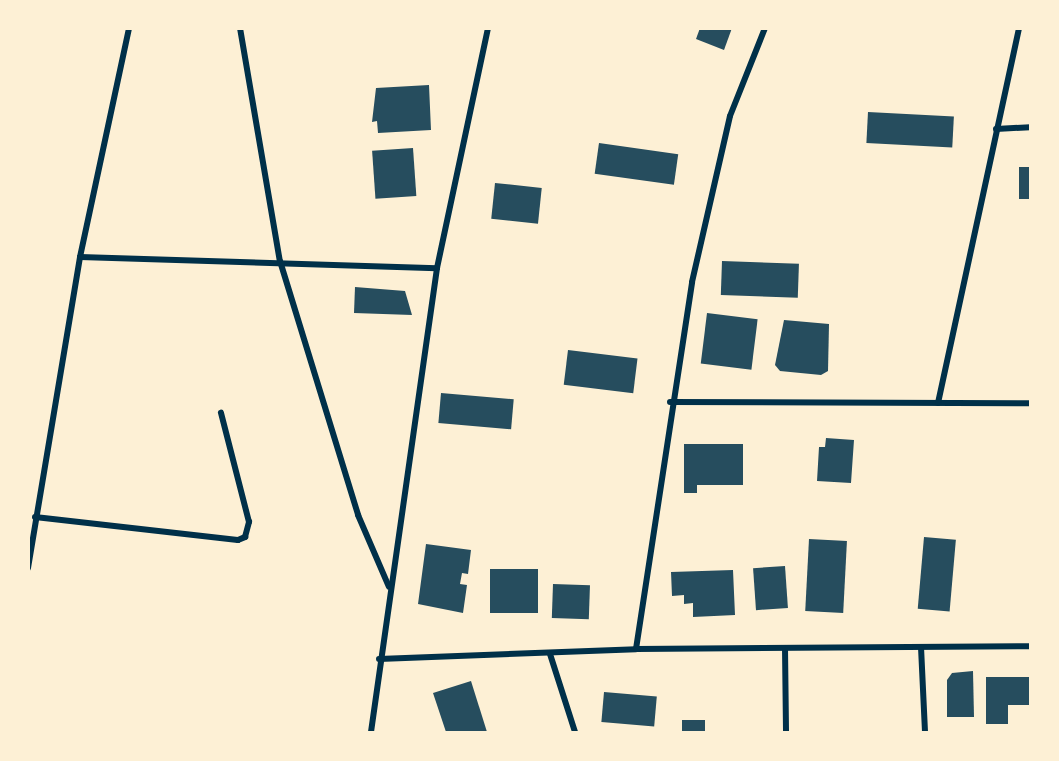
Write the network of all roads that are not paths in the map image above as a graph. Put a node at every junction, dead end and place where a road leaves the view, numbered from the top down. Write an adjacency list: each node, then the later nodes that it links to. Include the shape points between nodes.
1 (129, 28): 8 (street)
2 (240, 28): 9 (street)
3 (488, 28): 10 (street)
4 (765, 28): 11 (street, via 730,116)
5 (1019, 28): 7 (street)
6 (1030, 127): 7 (street)
7 (996, 129): 12 (street)
8 (80, 257): 9 (street); 15 (street)
9 (280, 261): 10 (street); 17 (street, via 358,515)
10 (437, 268): 17 (street)
11 (670, 402): 12 (street); 21 (street)
12 (938, 403): 13 (street)
13 (1030, 403)
14 (221, 412): 15 (street, via 249,522 245,537 238,540)
15 (35, 517): 16 (street)
16 (28, 568)
17 (389, 588): 23 (street)
18 (1030, 646): 19 (street)
19 (921, 647): 20 (street); 27 (street)
20 (785, 648): 21 (street); 26 (street)
21 (636, 650): 22 (street)
22 (550, 654): 23 (street); 25 (street)
23 (379, 659): 24 (street)
24 (371, 732)
25 (574, 732)
26 (786, 732)
27 (925, 732)

